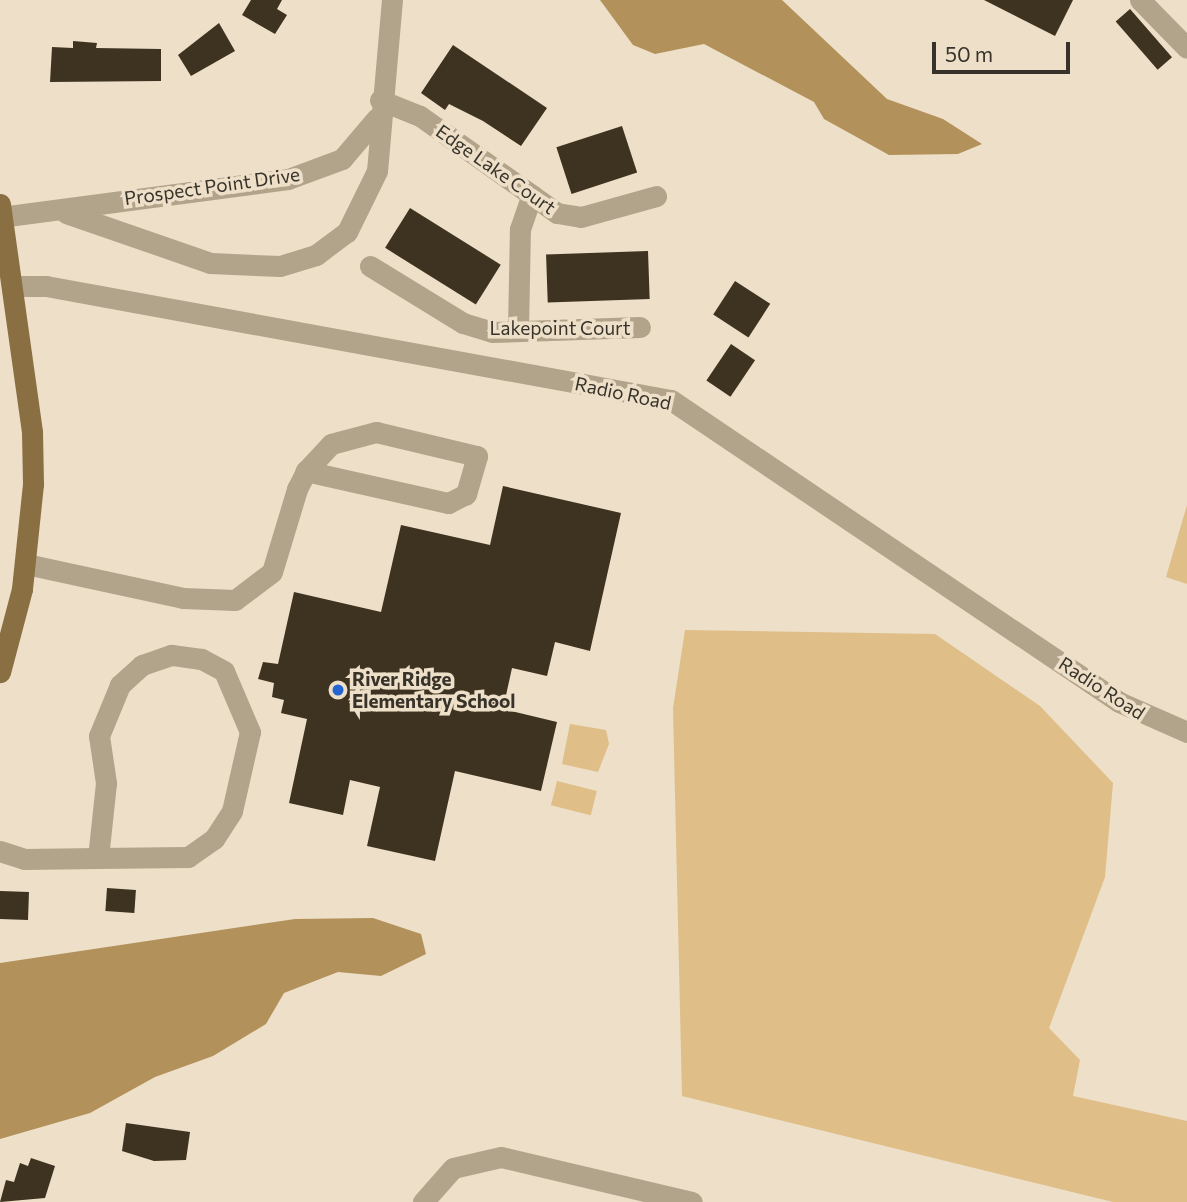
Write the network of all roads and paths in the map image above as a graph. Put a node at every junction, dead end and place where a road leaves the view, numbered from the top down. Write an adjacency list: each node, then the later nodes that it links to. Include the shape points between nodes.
1 (392, 0): 4 (street, Prospect Point Drive)
2 (1140, 0): 3 (street)
3 (1187, 48)
4 (379, 108): 5 (street, Edge Lake Court, via 420,116); 8 (street, Prospect Point Drive, via 360,146 321,170); 8 (street, Prospect Point Drive, via 377,171 367,203 347,232 316,255 280,266 210,263)
5 (532, 195): 6 (street, Edge Lake Court, via 557,214 581,217); 12 (street, via 520,229)
6 (656, 196)
7 (1, 213): 8 (street, Prospect Point Drive); 10 (main road)
8 (66, 213)
9 (369, 266): 12 (street, Lakepoint Court, via 463,323 492,332)
10 (13, 286): 14 (main road, via 32,432); 16 (street, Radio Road, via 46,286 670,400 1119,702)
11 (640, 327): 12 (street, Lakepoint Court)
12 (518, 330)
13 (306, 471): 13 (street, via 331,444 359,433 393,434 477,457 466,494 448,503); 14 (street, via 272,572 235,600 183,598)
14 (26, 564): 15 (main road)
15 (0, 672)
16 (1187, 732)
17 (0, 851): 18 (street, via 24,859)
18 (98, 858): 18 (street, via 188,858 214,839 232,811 250,732 224,671 201,659 171,655 142,665 120,685 99,736 106,783)
19 (423, 1202): 20 (street, via 453,1168 501,1157)
20 (692, 1202)

